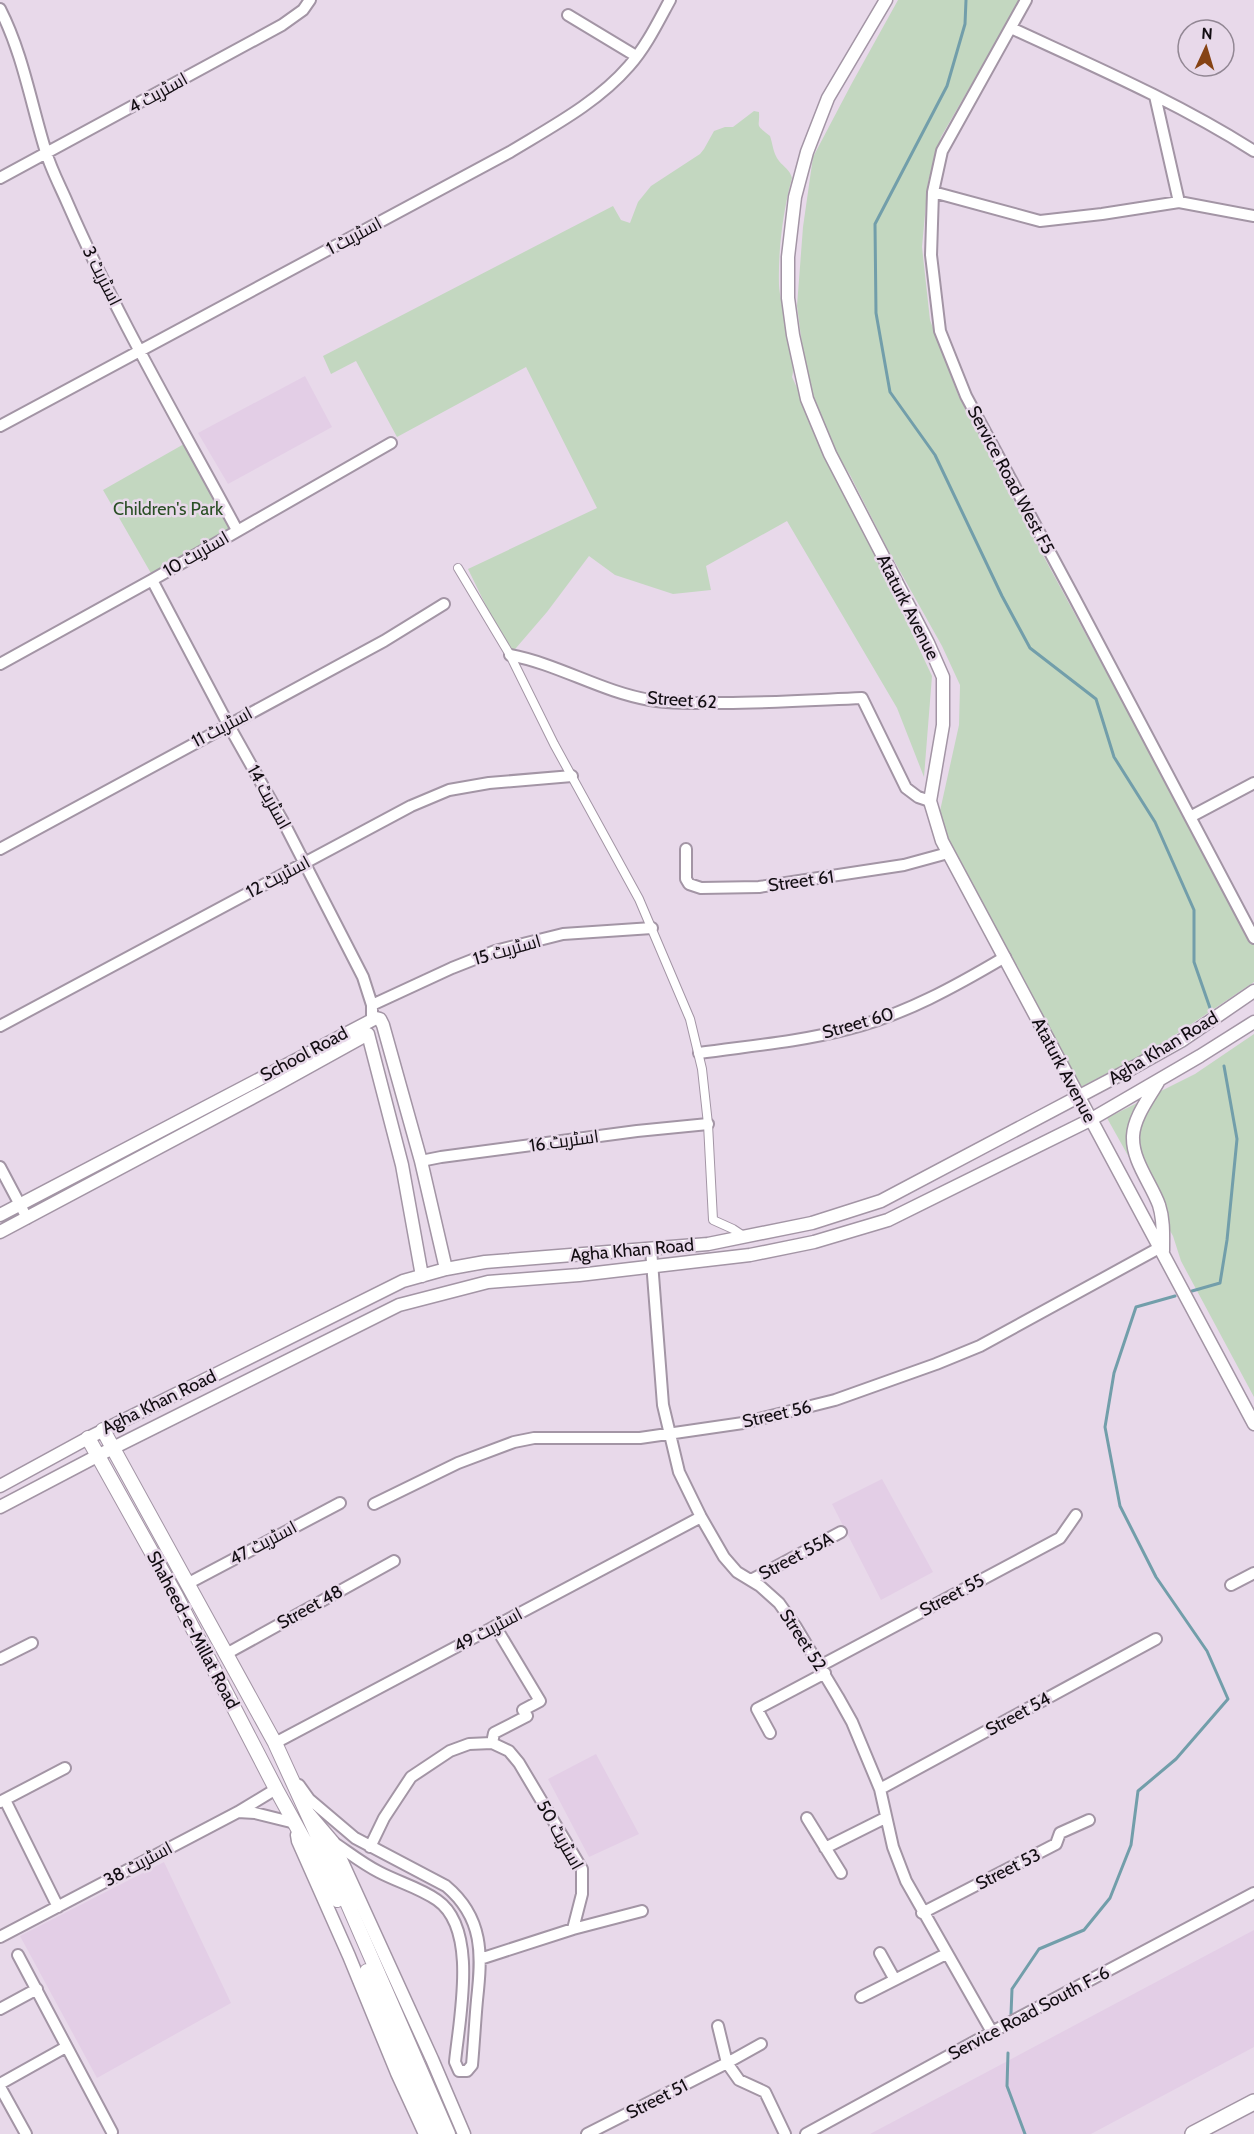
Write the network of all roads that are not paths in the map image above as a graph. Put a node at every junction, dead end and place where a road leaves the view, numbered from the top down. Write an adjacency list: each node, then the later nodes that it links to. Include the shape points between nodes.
1 (310, 0): 11 (street, اسٹریٹ 4, via 282,25)
2 (670, 0): 8 (street, اسٹریٹ 1)
3 (886, 0): 28 (street, Ataturk Avenue, via 828,98 807,153 795,197 788,298 807,399 830,454 943,677 943,725)
4 (1026, 0): 7 (street, Service Road West F5)
5 (0, 9): 11 (street, اسٹریٹ 3, via 24,69)
6 (568, 15): 8 (street)
7 (1011, 28): 9 (street); 13 (street, Service Road West F5, via 942,151)
8 (636, 56): 16 (street, اسٹریٹ 1, via 595,98 510,152)
9 (1155, 96): 10 (street); 14 (street)
10 (1254, 151)
11 (46, 153): 12 (street, اسٹریٹ 4); 16 (street, اسٹریٹ 3, via 93,259)
12 (0, 178)
13 (933, 192): 14 (street, via 1040,220); 29 (street, Service Road West F5, via 931,255 940,331 966,396)
14 (1179, 202): 15 (street)
15 (1254, 216)
16 (141, 352): 17 (street, اسٹریٹ 1); 19 (street, اسٹریٹ 3)
17 (0, 426)
18 (391, 443): 19 (street, اسٹریٹ 10)
19 (237, 530): 21 (street, اسٹریٹ 10)
20 (458, 568): 23 (street)
21 (152, 580): 24 (street, اسٹریٹ 10); 25 (street, اسٹریٹ 14)
22 (444, 604): 25 (street, اسٹریٹ 11, via 384,641)
23 (510, 656): 26 (street); 28 (street, Street 62, via 649,700 692,704 862,698 906,788)
24 (0, 664)
25 (228, 724): 30 (street, اسٹریٹ 11); 33 (street, اسٹریٹ 14)
26 (572, 776): 33 (street, اسٹریٹ 12, via 449,790); 34 (street)
27 (1254, 783): 29 (street)
28 (930, 801): 32 (street, Ataturk Avenue)
29 (1190, 817): 35 (street, Service Road West F5)
30 (0, 849)
31 (686, 849): 32 (street, Street 61, via 686,879 694,887 708,889 759,887 856,874)
32 (948, 853): 36 (street, Ataturk Avenue)
33 (303, 864): 38 (street, اسٹریٹ 14, via 363,977); 41 (street, اسٹریٹ 12)
34 (651, 928): 38 (street, اسٹریٹ 15, via 563,934 495,951); 43 (street, via 690,1019)
35 (1254, 938)
36 (1005, 957): 43 (street, Street 60, via 934,997 866,1024 832,1033); 45 (street, Ataturk Avenue)
37 (1254, 991): 45 (street, Agha Khan Road, via 1181,1041)
38 (372, 1005): 39 (street, اسٹریٹ 14)
39 (377, 1022): 42 (street); 48 (street); 50 (street, School Road)
40 (1254, 1022): 44 (street, Agha Khan Road)
41 (0, 1026)
42 (368, 1034): 52 (street, School Road); 59 (street, School Road, via 402,1165)
43 (699, 1053): 47 (street)
44 (1158, 1081): 46 (street, Agha Khan Road); 56 (street, via 1133,1136 1143,1173 1159,1205)
45 (1078, 1096): 46 (street, Ataturk Avenue); 54 (street, Agha Khan Road, via 881,1201 812,1223)
46 (1090, 1120): 56 (street, Ataturk Avenue); 57 (street, Agha Khan Road, via 888,1220 750,1255)
47 (708, 1124): 48 (street, اسٹریٹ 16); 54 (street, via 713,1220)
48 (421, 1161): 58 (street)
49 (0, 1167): 50 (street)
50 (20, 1205): 51 (street, School Road); 52 (street)
51 (0, 1215)
52 (27, 1218): 53 (street, School Road)
53 (0, 1232)
54 (745, 1238): 55 (street, Agha Khan Road)
55 (651, 1249): 57 (street, Street 52); 58 (street, Agha Khan Road, via 485,1262)
56 (1161, 1252): 62 (street, Ataturk Avenue); 64 (street, Street 56, via 980,1346 936,1364 796,1411)
57 (653, 1267): 61 (street, Agha Khan Road, via 488,1282); 64 (street, Street 52, via 663,1405)
58 (446, 1269): 59 (street, Agha Khan Road)
59 (422, 1276): 60 (street, Agha Khan Road)
60 (390, 1287): 61 (street); 63 (street, Agha Khan Road)
61 (399, 1305): 66 (street, Agha Khan Road)
62 (1254, 1424)
63 (103, 1430): 65 (street, Agha Khan Road); 66 (main road, Shaheed-e-Millat Road)
64 (669, 1434): 70 (street, Street 56, via 640,1438 534,1437 458,1463); 73 (street, Street 52, via 679,1472)
65 (88, 1438): 67 (main road, Shaheed-e-Millat Road); 68 (street, Agha Khan Road)
66 (114, 1448): 67 (street, Agha Khan Road); 79 (main road, Shaheed-e-Millat Road)
67 (99, 1455): 71 (street, Agha Khan Road); 80 (main road, Shaheed-e-Millat Road)
68 (0, 1486)
69 (340, 1503): 79 (street, اسٹریٹ 47)
70 (374, 1504)
71 (0, 1507)
72 (1076, 1515): 86 (street, Street 55, via 1060,1538)
73 (700, 1517): 77 (street, Street 52, via 724,1557); 81 (street, اسٹریٹ 49)
74 (841, 1532): 77 (street, Street 55A)
75 (394, 1561): 84 (street, Street 48)
76 (1254, 1573): 78 (street)
77 (751, 1580): 86 (street, Street 52, via 779,1603)
78 (1231, 1585)
79 (189, 1587): 80 (main road); 84 (main road, Shaheed-e-Millat Road)
80 (177, 1599): 91 (main road, Shaheed-e-Millat Road)
81 (495, 1626): 88 (street, via 540,1701 523,1710 527,1716); 89 (street, اسٹریٹ 49)
82 (1156, 1639): 93 (street, Street 54)
83 (32, 1643): 85 (street)
84 (226, 1654): 89 (main road, Shaheed-e-Millat Road)
85 (0, 1659)
86 (822, 1670): 87 (street, Street 55, via 757,1708); 93 (street, Street 52, via 852,1722)
87 (770, 1733)
88 (493, 1738): 103 (street, via 450,1751 411,1777); 110 (street, اسٹریٹ 50, via 519,1763 582,1869 582,1894)
89 (275, 1743): 90 (main road, Shaheed-e-Millat Road)
90 (283, 1761): 91 (main road); 97 (main road, Shaheed-e-Millat Road); 103 (street, via 309,1799)
91 (264, 1765): 94 (main road, Shaheed-e-Millat Road)
92 (65, 1768): 95 (street)
93 (880, 1789): 99 (street, Street 52)
94 (276, 1790): 96 (street, اسٹریٹ 38); 101 (main road, Shaheed-e-Millat Road)
95 (2, 1801): 107 (street)
96 (238, 1812): 101 (street); 107 (street, اسٹریٹ 38)
97 (307, 1812): 102 (street, Shaheed-e-Millat Road); 131 (main road, Shaheed-e-Millat Road)
98 (807, 1818): 104 (street)
99 (885, 1818): 104 (street); 109 (street, Street 52, via 902,1873)
100 (1089, 1820): 109 (street, Street 53, via 1060,1833 1056,1844)
101 (295, 1823): 129 (street, Shaheed-e-Millat Road, via 298,1841); 130 (main road, Shaheed-e-Millat Road, via 339,1903)
102 (333, 1842): 115 (street, via 378,1871 437,1900 452,1916 463,1960 455,2062 459,2071 467,2071 472,2065); 132 (street, Shaheed-e-Millat Road)
103 (370, 1847): 115 (street, via 429,1875 458,1896 473,1920)
104 (825, 1848): 105 (street)
105 (841, 1873)
106 (1254, 1893): 121 (street, Service Road South F-6)
107 (58, 1907): 111 (street, اسٹریٹ 38)
108 (642, 1911): 110 (street)
109 (922, 1913): 113 (street, Street 52)
110 (573, 1929): 115 (street)
111 (0, 1937)
112 (880, 1953): 116 (street)
113 (946, 1954): 116 (street); 121 (street, Street 52)
114 (18, 1955): 117 (street)
115 (480, 1959)
116 (895, 1980): 118 (street)
117 (37, 1989): 119 (street); 123 (street)
118 (861, 1997)
119 (0, 2009)
120 (718, 2026): 124 (street)
121 (992, 2032): 135 (street, Service Road South F-6)
122 (761, 2044): 124 (street, Street 51)
123 (66, 2046): 125 (street); 127 (street)
124 (727, 2063): 133 (street, Street 51); 134 (street, via 739,2080 765,2092)
125 (0, 2086): 128 (street)
126 (1254, 2102): 136 (main road)
127 (112, 2133)
128 (26, 2134)
129 (425, 2134)
130 (436, 2134)
131 (448, 2134)
132 (464, 2134)
133 (587, 2134)
134 (785, 2134)
135 (806, 2134)
136 (1193, 2134)

